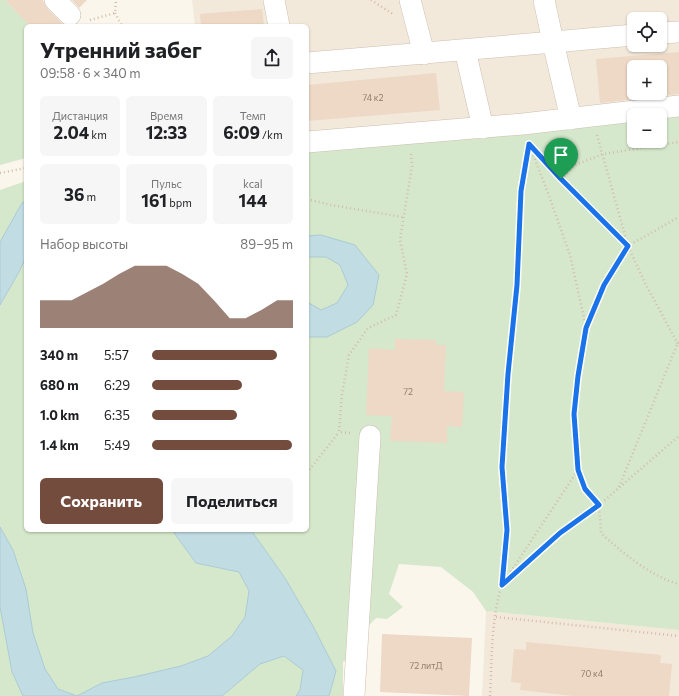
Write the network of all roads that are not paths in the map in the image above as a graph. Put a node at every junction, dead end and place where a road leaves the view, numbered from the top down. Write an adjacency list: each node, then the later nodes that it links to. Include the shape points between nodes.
1 (55, 0): 5 (lane)
2 (274, 0): 6 (lane)
3 (410, 0): 12 (lane)
4 (544, 0): 10 (lane)
5 (79, 18)
6 (278, 24)
7 (679, 32): 8 (lane)
8 (667, 33)
9 (627, 36): 10 (lane)
10 (553, 42): 11 (lane); 15 (lane)
11 (465, 50): 12 (lane); 16 (lane)
12 (424, 54): 13 (lane)
13 (309, 64)
14 (679, 106): 15 (lane)
15 (571, 119): 16 (lane, via 526,134)
16 (483, 128): 17 (lane)
17 (309, 142)
18 (370, 436): 19 (lane)
19 (354, 696)

